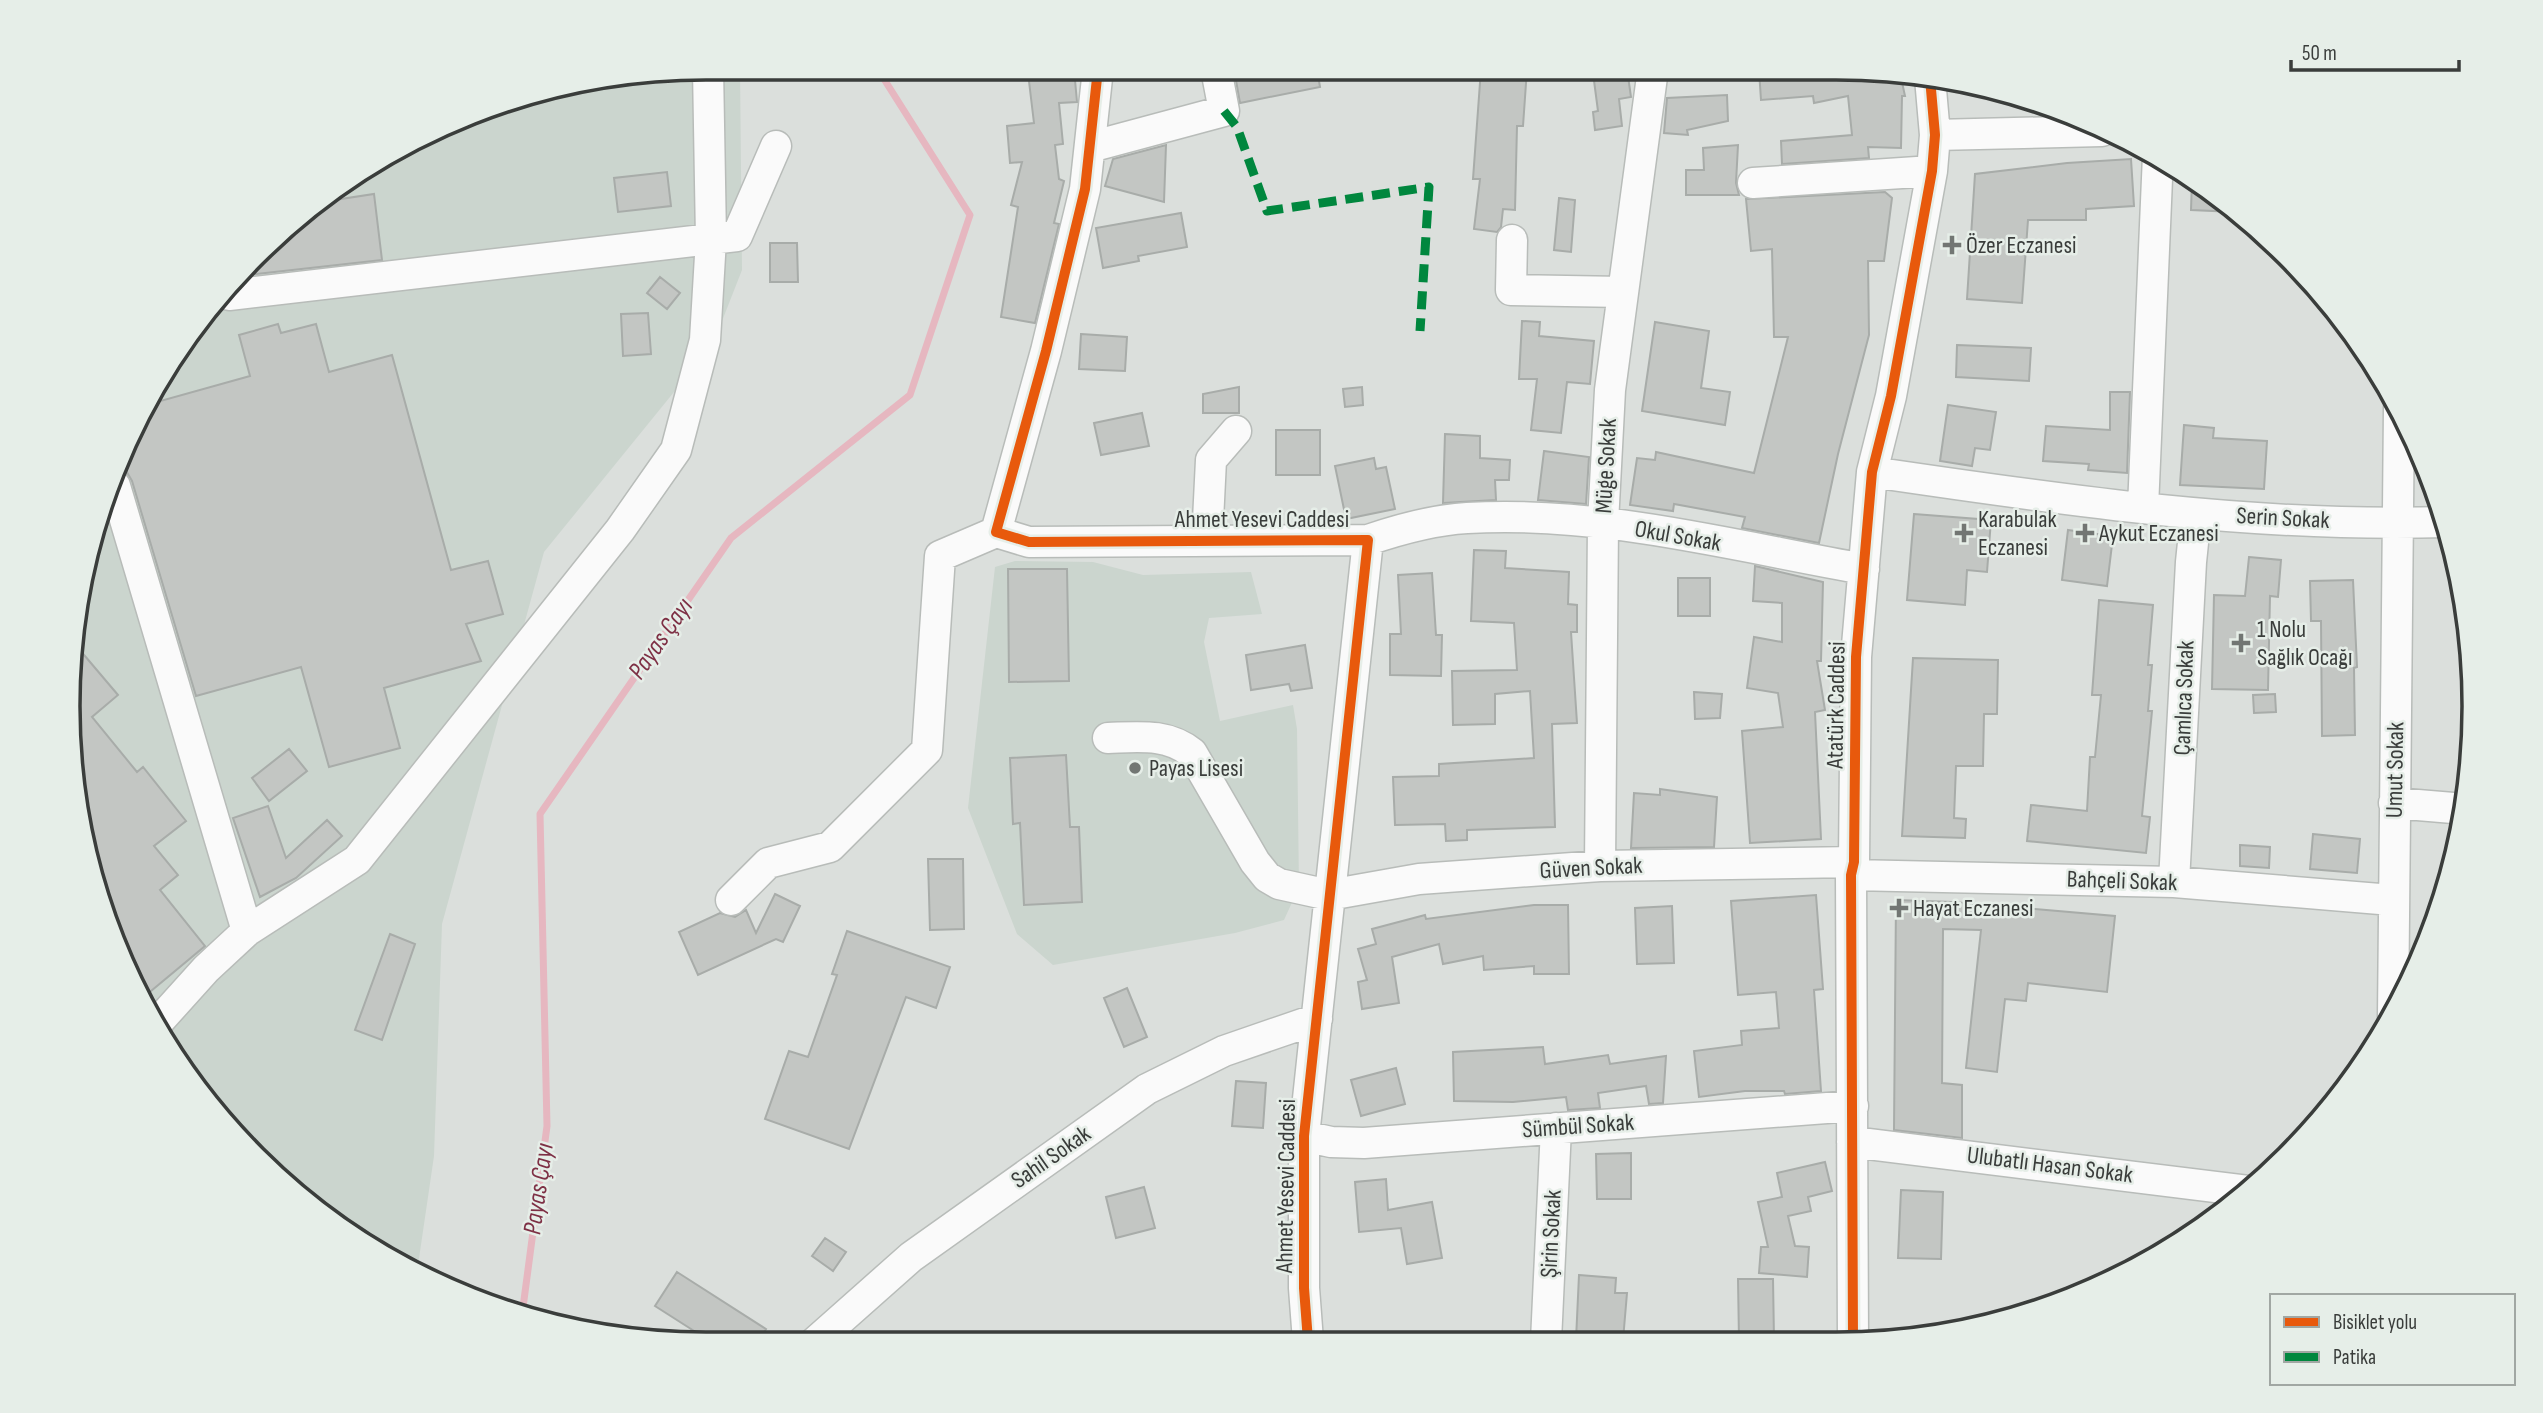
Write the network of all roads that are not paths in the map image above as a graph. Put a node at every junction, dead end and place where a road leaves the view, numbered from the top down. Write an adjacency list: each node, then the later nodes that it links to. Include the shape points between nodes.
1 (708, 80): 13 (street)
2 (1097, 80): 9 (street)
3 (1218, 80): 9 (street, via 1224,111)
4 (1652, 80): 15 (street, Müge Sokak)
5 (1931, 88): 7 (street, Atatürk Caddesi)
6 (2083, 131): 7 (street)
7 (1935, 135): 11 (street, Atatürk Caddesi)
8 (776, 146): 13 (street, via 737,236)
9 (1090, 147): 26 (street, via 1085,189 1046,351)
10 (2157, 169): 21 (street)
11 (1933, 171): 12 (street); 19 (street, Atatürk Caddesi, via 1891,396)
12 (1753, 183)
13 (711, 239): 16 (street); 39 (street, via 705,340 676,450 579,583 357,860)
14 (1512, 240): 15 (street, via 1511,290)
15 (1623, 292): 23 (street, Müge Sokak, via 1609,390)
16 (236, 294)
17 (1236, 431): 28 (street, via 1211,460)
18 (2399, 433): 25 (street, Umut Sokak)
19 (1872, 472): 21 (street, Serin Sokak); 29 (street, Atatürk Caddesi)
20 (118, 495): 39 (street)
21 (2143, 508): 22 (street, Serin Sokak)
22 (2196, 514): 25 (street, Serin Sokak); 35 (street, Çamlıca Sokak)
23 (1603, 523): 27 (street, Okul Sokak, via 1467,518 1413,526); 29 (street, Okul Sokak); 33 (street, Müge Sokak)
24 (2434, 523): 25 (street, Serin Sokak)
25 (2400, 524): 31 (street, Umut Sokak)
26 (996, 532): 28 (street, Ahmet Yesevi Caddesi, via 1029,541); 37 (street, via 940,556 927,750 830,847 768,863)
27 (1368, 540): 28 (street, Ahmet Yesevi Caddesi); 36 (street, Ahmet Yesevi Caddesi)
28 (1207, 541)
29 (1864, 569): 34 (street, Atatürk Caddesi, via 1856,657)
30 (1108, 738): 36 (street, via 1177,741 1192,753 1267,877)
31 (2394, 803): 32 (street); 38 (street, Umut Sokak)
32 (2454, 808)
33 (1600, 866): 34 (street, Güven Sokak); 36 (street, Güven Sokak, via 1419,879)
34 (1853, 868): 35 (street, Bahçeli Sokak); 43 (street, Atatürk Caddesi)
35 (2174, 883): 38 (street, Bahçeli Sokak)
36 (1329, 895): 42 (street, Ahmet Yesevi Caddesi)
37 (731, 900)
38 (2392, 900): 40 (street, Umut Sokak)
39 (247, 931): 41 (street)
40 (2393, 993)
41 (163, 1017)
42 (1317, 1019): 45 (street, Ahmet Yesevi Caddesi); 48 (street, Sahil Sokak, via 1224,1051 1147,1089 911,1257)
43 (1853, 1105): 44 (street, Sümbül Sokak); 46 (street, Atatürk Caddesi)
44 (1556, 1128): 45 (street, Sümbül Sokak, via 1364,1143); 50 (street, Şirin Sokak)
45 (1304, 1136): 49 (street, Ahmet Yesevi Caddesi)
46 (1852, 1142): 47 (street, Ulubatlı Hasan Sokak); 51 (street, Atatürk Caddesi)
47 (2234, 1189)
48 (826, 1332)
49 (1307, 1332)
50 (1546, 1332)
51 (1853, 1332)

